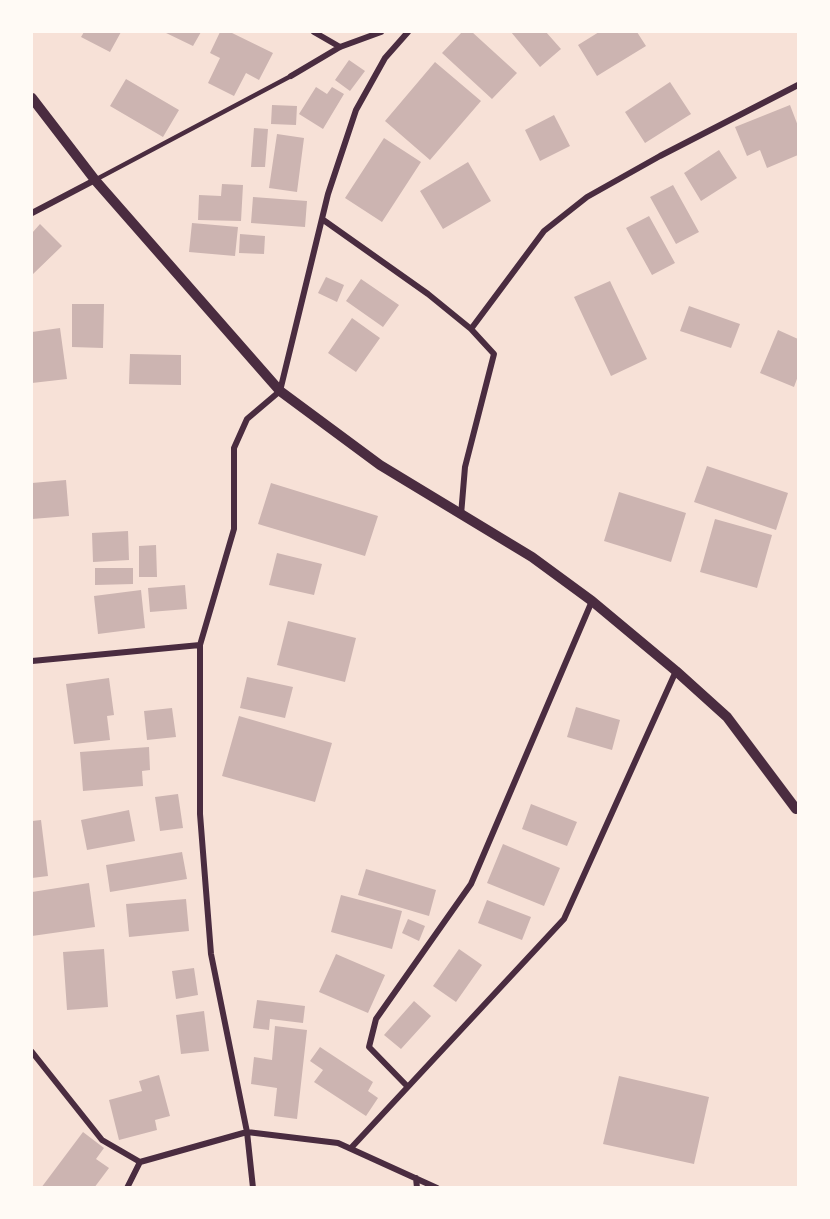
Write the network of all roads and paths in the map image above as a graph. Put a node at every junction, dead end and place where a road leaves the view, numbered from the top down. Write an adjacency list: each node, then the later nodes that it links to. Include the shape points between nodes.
1 (314, 32): 4 (street)
2 (381, 32): 4 (street)
3 (408, 32): 10 (street, via 385,58 356,110)
4 (340, 47): 5 (street)
5 (291, 76): 8 (lane)
6 (798, 85): 11 (street, via 587,197 544,231)
7 (32, 98): 8 (street)
8 (95, 180): 9 (street); 12 (street)
9 (32, 213)
10 (322, 219): 11 (street); 12 (street)
11 (471, 329): 13 (street, via 494,354 465,468)
12 (280, 391): 13 (street, via 380,465); 15 (street, via 247,419 234,448 234,530)
13 (461, 515): 14 (street, via 532,558)
14 (592, 602): 17 (street); 20 (street, via 471,884 376,1019 369,1047)
15 (200, 645): 16 (street); 21 (street, via 200,814 211,954)
16 (32, 662)
17 (676, 671): 18 (street, via 727,717); 20 (street, via 564,919)
18 (798, 807)
19 (32, 1052): 23 (street, via 102,1140)
20 (407, 1086): 22 (street)
21 (247, 1131): 22 (street); 23 (street); 26 (street)
22 (351, 1148): 24 (street)
23 (140, 1162): 25 (street)
24 (416, 1178): 27 (street); 28 (street)
25 (127, 1188)
26 (253, 1188)
27 (417, 1188)
28 (437, 1188)

